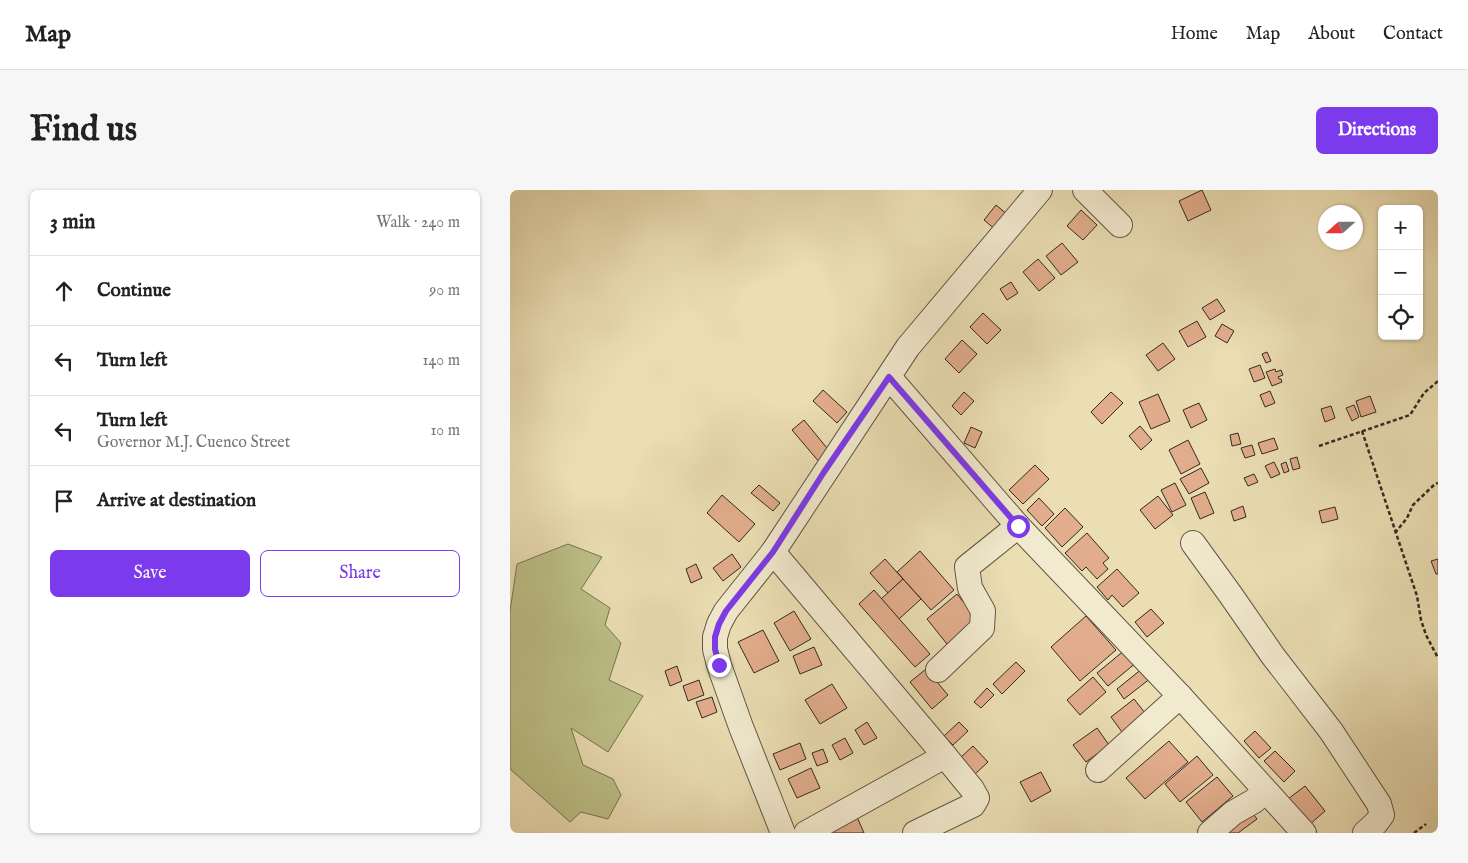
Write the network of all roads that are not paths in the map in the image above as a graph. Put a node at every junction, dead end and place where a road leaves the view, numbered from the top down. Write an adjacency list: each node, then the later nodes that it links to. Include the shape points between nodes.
1 (1040, 190): 4 (street, via 908,347)
2 (1085, 190): 3 (street)
3 (1120, 225)
4 (889, 377): 5 (street); 7 (street)
5 (1018, 526): 8 (street, via 967,567 970,588 983,612 982,628); 9 (street)
6 (1193, 542): 18 (street, via 1273,656 1331,731 1379,804 1382,815)
7 (773, 552): 10 (street); 13 (street, via 726,611 715,637 715,649 740,727)
8 (938, 670)
9 (1180, 696): 11 (street); 12 (street)
10 (945, 756): 14 (street); 15 (street, via 977,798 973,805)
11 (1098, 770)
12 (1265, 791): 16 (street); 17 (street)
13 (783, 833)
14 (806, 833)
15 (915, 833)
16 (1210, 833)
17 (1304, 833)
18 (1364, 833)

